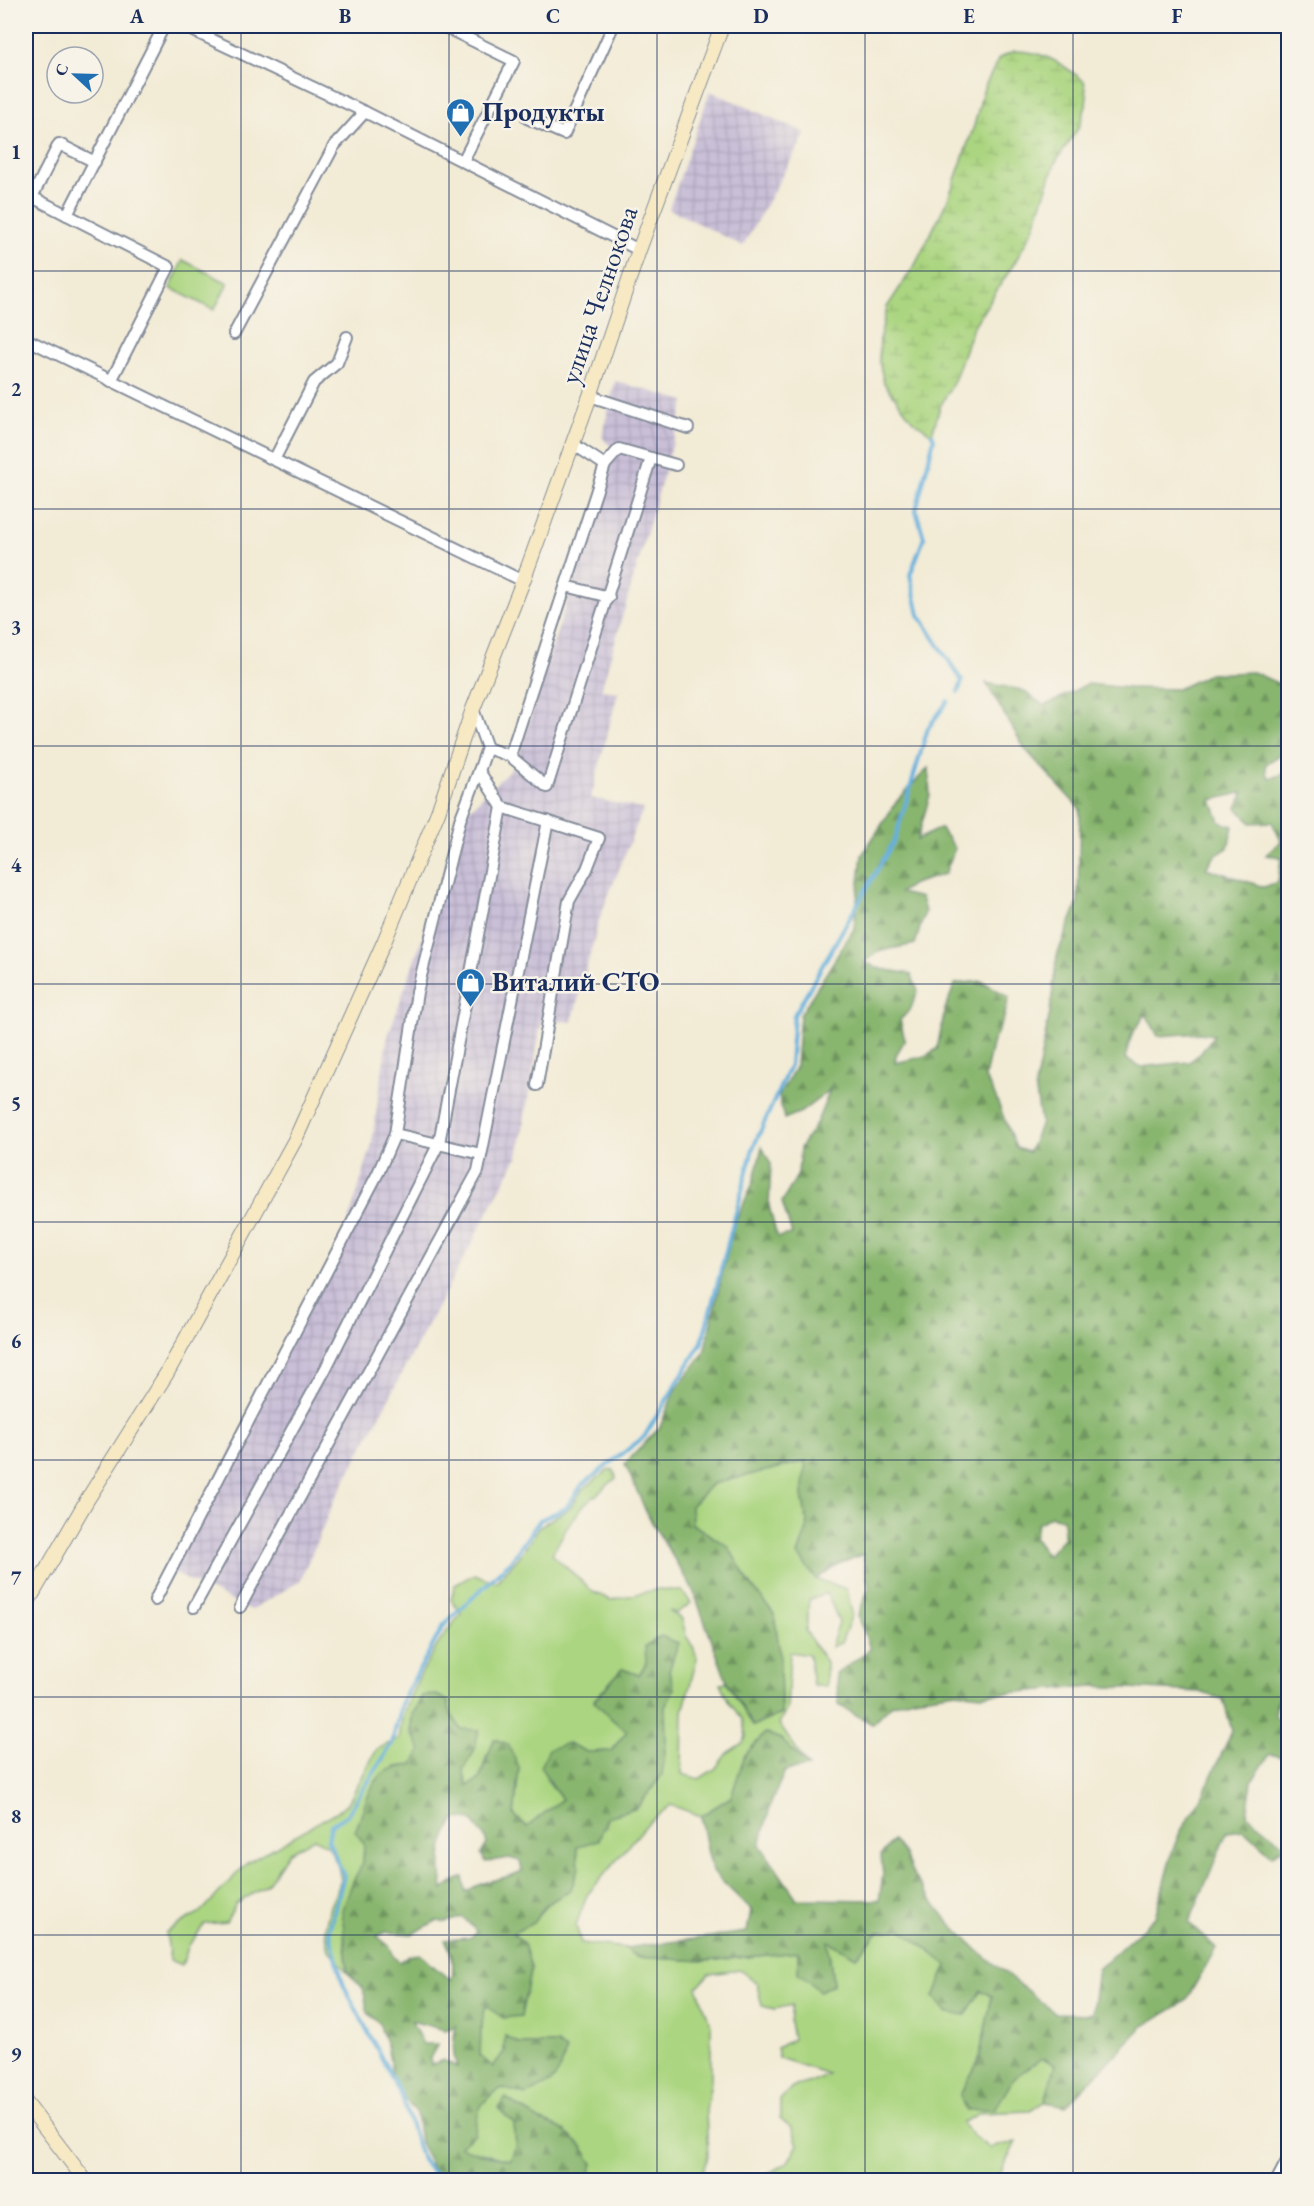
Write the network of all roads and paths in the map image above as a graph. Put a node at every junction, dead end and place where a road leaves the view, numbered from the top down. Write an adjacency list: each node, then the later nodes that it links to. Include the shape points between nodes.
1 (164, 26): 9 (street)
2 (183, 26): 6 (street)
3 (443, 26): 8 (street, via 514,61)
4 (613, 26): 7 (street, via 564,134)
5 (722, 26): 11 (main road, улица Челнокова)
6 (365, 112): 8 (street); 12 (street, via 334,146)
7 (527, 118)
8 (463, 161): 11 (street)
9 (94, 162): 10 (street); 10 (street, via 59,144 32,197)
10 (67, 215): 15 (street, via 169,267)
11 (639, 250): 16 (main road, улица Челнокова)
12 (234, 334)
13 (347, 338): 20 (street, via 337,363 314,382)
14 (26, 339): 15 (street)
15 (111, 381): 20 (street)
16 (590, 396): 17 (street); 18 (main road, улица Челнокова)
17 (688, 428)
18 (573, 444): 21 (street); 23 (main road, улица Челнокова)
19 (651, 458): 21 (street, via 619,449); 22 (street); 25 (street)
20 (274, 460): 23 (street)
21 (605, 465): 24 (street)
22 (676, 465)
23 (523, 581): 26 (main road, улица Челнокова)
24 (566, 586): 25 (street); 28 (street)
25 (609, 597): 28 (street, via 547,787)
26 (473, 709): 27 (street); 37 (main road, улица Челнокова, via 438,812 294,1140 167,1373)
27 (487, 748): 28 (street); 29 (street)
28 (510, 756)
29 (479, 771): 30 (street); 33 (street, via 460,820 417,992)
30 (502, 807): 31 (street); 34 (street)
31 (548, 821): 32 (street, via 599,838 569,901); 35 (street)
32 (537, 1085)
33 (394, 1134): 34 (street); 36 (street, via 378,1173)
34 (439, 1143): 35 (street); 38 (street, via 326,1368)
35 (481, 1154): 39 (street, via 478,1171)
36 (155, 1600)
37 (26, 1605)
38 (194, 1607)
39 (240, 1607)
40 (26, 2103): 42 (main road)
41 (1288, 2159): 43 (street)
42 (85, 2181)
43 (1277, 2181)

